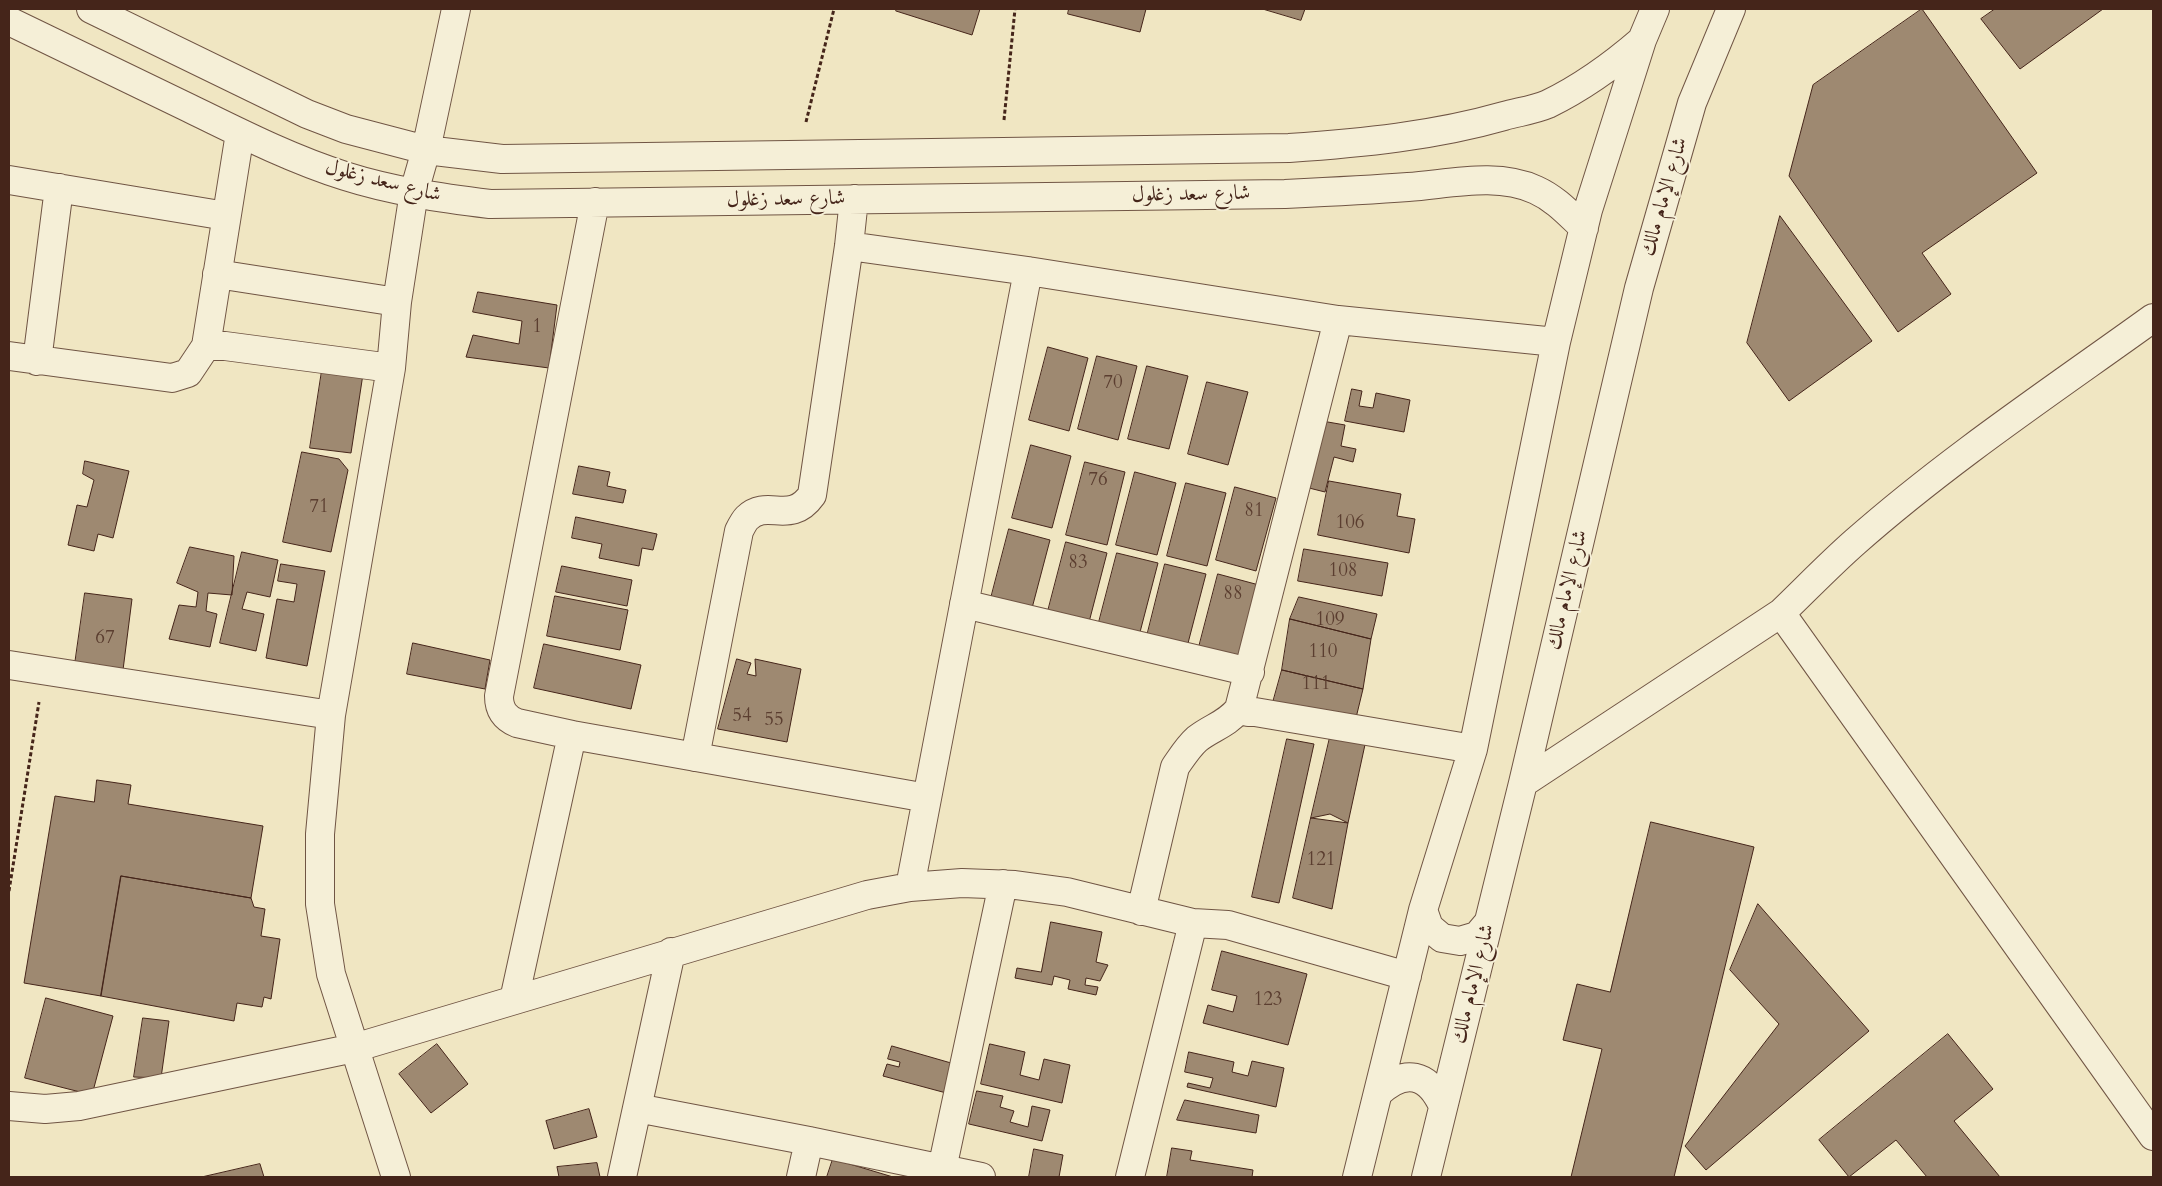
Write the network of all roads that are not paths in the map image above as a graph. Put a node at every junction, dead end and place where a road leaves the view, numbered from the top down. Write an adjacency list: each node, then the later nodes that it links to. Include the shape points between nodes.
1 (91, 9): 8 (street, شارع سعد زغلول, via 307,114 346,129)
2 (456, 9): 8 (street)
3 (1655, 9): 6 (street)
4 (1731, 9): 36 (street, شارع الإمام مالك, via 1692,103 1639,288)
5 (9, 20): 7 (street, شارع سعد زغلول)
6 (1642, 40): 8 (street, شارع سعد زغلول, via 1612,66 1545,105 1482,122 1354,144 1289,148 502,159); 15 (street)
7 (240, 133): 11 (street, شارع سعد زغلول, via 346,176); 14 (street)
8 (426, 150): 11 (street)
9 (9, 180): 10 (street)
10 (59, 188): 14 (street); 25 (street)
11 (414, 192): 13 (street, شارع سعد زغلول, via 490,204); 19 (street)
12 (854, 199): 13 (street, شارع سعد زغلول); 15 (street, شارع سعد زغلول, via 1286,194 1475,180 1506,181 1543,194 1562,206); 16 (street)
13 (595, 202): 33 (street, via 499,696 501,710 511,720)
14 (226, 216): 18 (street)
15 (1584, 228): 22 (street)
16 (849, 246): 17 (street); 35 (street, via 812,495 804,506 792,511 763,510 748,517 738,531)
17 (1028, 271): 21 (street); 27 (street)
18 (217, 274): 19 (street); 23 (street)
19 (397, 302): 26 (street)
20 (2153, 318): 28 (street, via 1919,489 1855,542)
21 (1338, 320): 22 (street); 30 (street)
22 (1556, 342): 34 (street)
23 (206, 346): 25 (street, via 188,373 172,378); 26 (street)
24 (9, 356): 25 (street)
25 (37, 361)
26 (391, 368): 32 (street)
27 (964, 604): 30 (street); 37 (street)
28 (1781, 613): 36 (street); 52 (street)
29 (9, 665): 32 (street)
30 (1250, 672): 31 (street)
31 (1239, 709): 34 (street); 40 (street, via 1230,720 1198,738 1175,768)
32 (331, 715): 47 (street, via 320,834 320,904 331,974)
33 (572, 735): 35 (street); 46 (street)
34 (1473, 750): 41 (street)
35 (695, 757): 37 (street)
36 (1523, 782): 43 (street, شارع الإمام مالك)
37 (927, 798): 39 (street)
38 (1003, 884): 39 (street); 40 (street, via 1067,892); 54 (street)
39 (910, 887): 44 (street, via 867,895)
40 (1141, 910): 42 (street)
41 (1423, 910): 43 (street, via 1429,927 1442,938 1460,941 1477,936); 45 (street)
42 (1193, 923): 45 (street, via 1228,925); 59 (street)
43 (1488, 923): 50 (street, شارع الإمام مالك)
44 (671, 952): 46 (street); 51 (street)
45 (1407, 976): 48 (street)
46 (514, 1000): 47 (street)
47 (354, 1048): 49 (street, via 79,1106 45,1109); 55 (street)
48 (1378, 1093): 50 (street, via 1390,1082 1407,1076 1424,1080 1436,1091); 60 (street)
49 (9, 1106)
50 (1443, 1106): 61 (street, شارع الإمام مالك)
51 (637, 1108): 53 (street); 56 (street)
52 (2153, 1136)
53 (809, 1141): 54 (street); 57 (street)
54 (942, 1169): 58 (street)
55 (396, 1177)
56 (622, 1177)
57 (801, 1177)
58 (981, 1177)
59 (1130, 1177)
60 (1357, 1177)
61 (1426, 1177)

